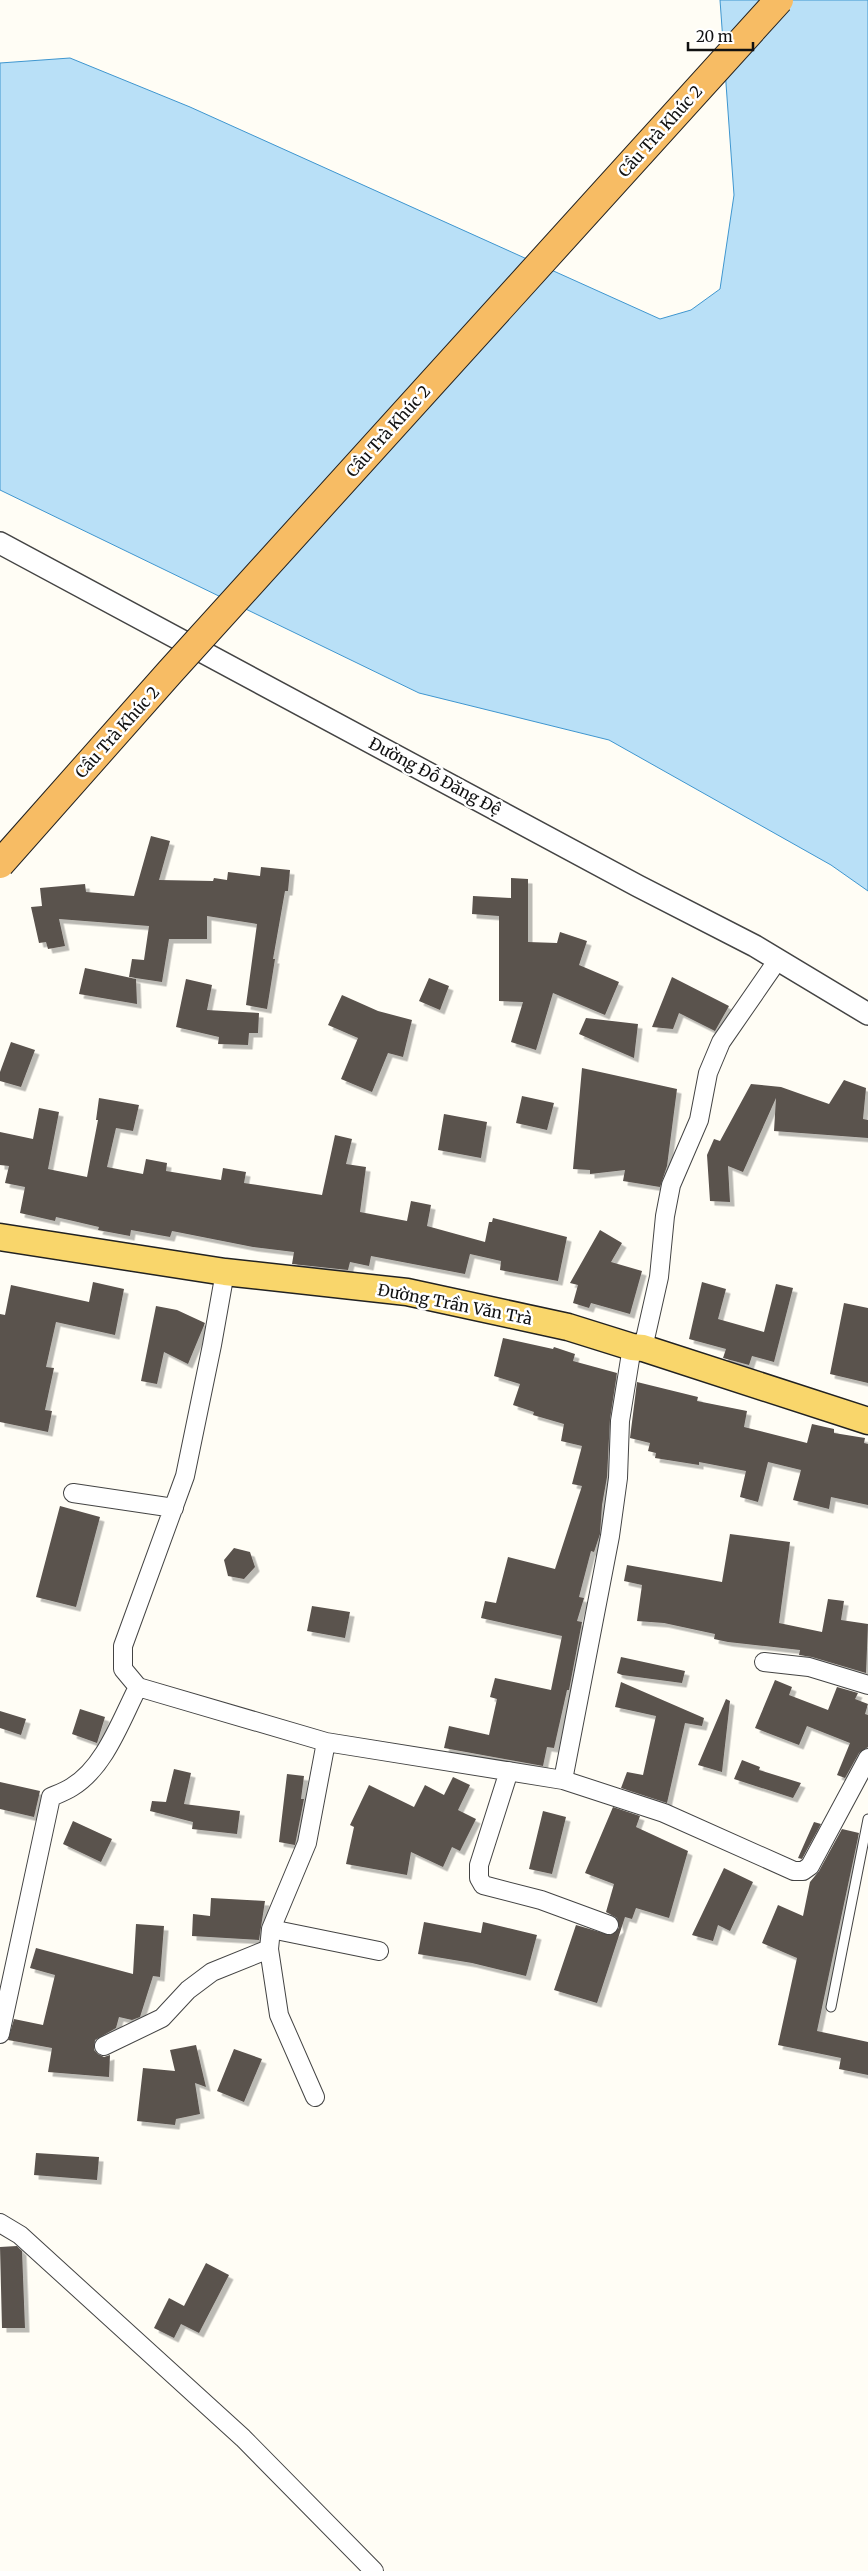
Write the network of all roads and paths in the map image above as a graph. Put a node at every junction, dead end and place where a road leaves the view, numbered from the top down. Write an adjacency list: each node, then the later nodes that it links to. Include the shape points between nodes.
1 (779, 0): 3 (highway, Cầu Trà Khúc 2, bridge)
2 (0, 543): 4 (street, Đường Đỗ Đăng Đệ, via 755,946)
3 (0, 864)
4 (777, 961): 5 (street, Đường Đỗ Đăng Đệ); 8 (street, via 720,1042 708,1073 700,1120 671,1185 659,1277)
5 (868, 1014)
6 (0, 1237): 7 (main road, Đường Trần Văn Trà)
7 (225, 1272): 8 (main road, Đường Trần Văn Trà, via 407,1292 568,1327); 11 (street, via 185,1476)
8 (638, 1347): 9 (main road, Đường Trần Văn Trà); 18 (street, via 620,1421 618,1478 610,1536)
9 (868, 1420)
10 (73, 1493): 11 (street)
11 (174, 1508): 14 (street, via 123,1646 124,1669)
12 (764, 1662): 13 (street, via 809,1667)
13 (868, 1685)
14 (138, 1687): 15 (street); 24 (street, via 92,1769 73,1787 51,1797)
15 (326, 1742): 17 (street); 21 (street, via 307,1843)
16 (868, 1758): 18 (street, via 822,1847 803,1871 778,1865 664,1813)
17 (509, 1771): 18 (street); 20 (street, via 479,1865 479,1878 483,1885 541,1900)
18 (563, 1780)
19 (868, 1819): 25 (lane)
20 (608, 1924)
21 (271, 1929): 22 (street); 23 (street)
22 (269, 1949): 27 (street, via 212,1972 188,1990 162,2018); 28 (street, via 279,2015)
23 (379, 1951)
24 (6, 1984): 26 (street)
25 (831, 2006)
26 (0, 2034)
27 (104, 2046)
28 (315, 2097)
29 (0, 2223): 30 (street, via 20,2235 243,2438)
30 (374, 2571)

